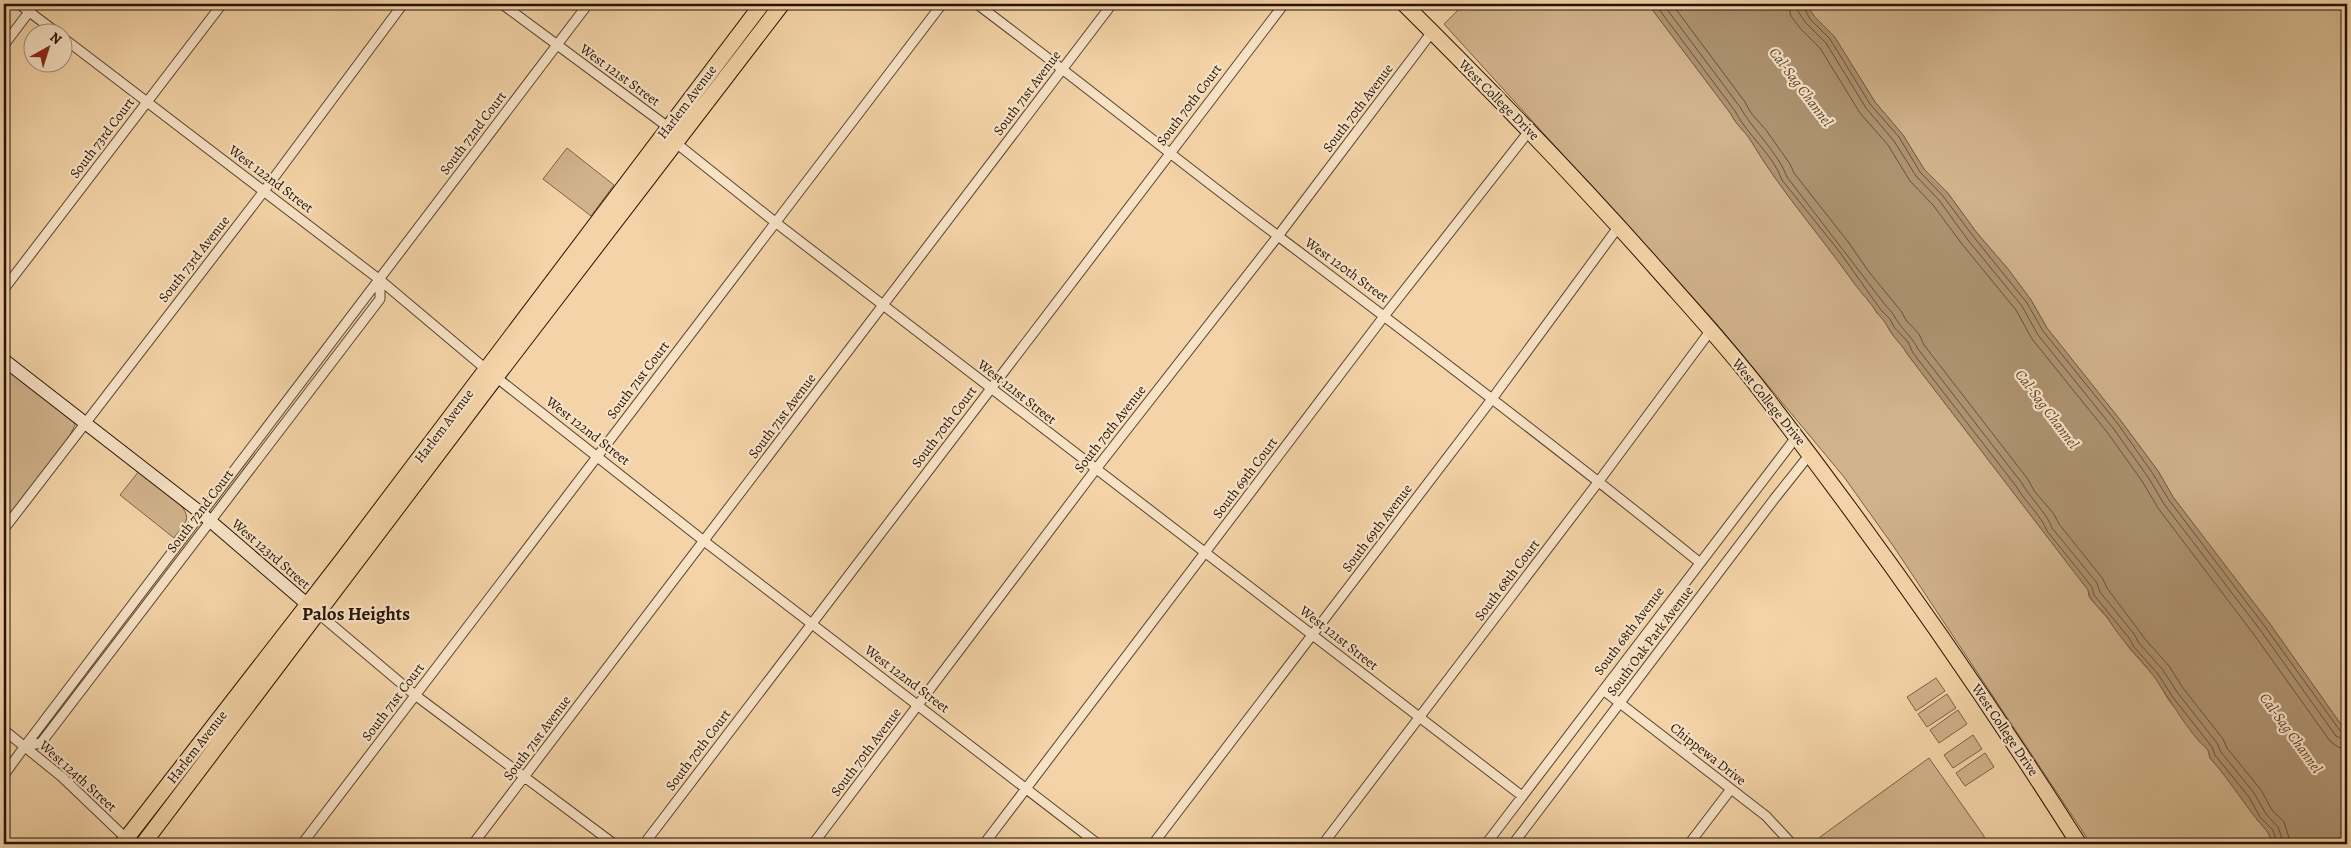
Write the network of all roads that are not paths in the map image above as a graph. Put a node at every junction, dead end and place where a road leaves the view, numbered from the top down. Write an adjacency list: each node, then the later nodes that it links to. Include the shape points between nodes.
1 (18, 4): 14 (street)
2 (35, 4): 14 (street)
3 (222, 4): 21 (street, South 73rd Court)
4 (403, 4): 26 (street, South 73rd Avenue)
5 (502, 4): 19 (street, West 121st Street)
6 (588, 4): 19 (street, South 72nd Court)
7 (762, 4): 22 (main road, Harlem Avenue)
8 (782, 4): 24 (main road, Harlem Avenue)
9 (942, 4): 27 (street, South 71st Court)
10 (977, 4): 20 (street, West 120th Street)
11 (1112, 4): 20 (street, South 71st Avenue)
12 (1284, 4): 25 (street, South 70th Court)
13 (1404, 4): 16 (main road, West College Drive)
14 (29, 12): 15 (street); 17 (street)
15 (42, 22)
16 (1432, 32): 23 (main road, West College Drive); 29 (street, South 70th Avenue)
17 (4, 45)
18 (72, 45): 21 (street, West 122nd Street)
19 (557, 45): 22 (street, West 121st Street); 30 (street, South 72nd Court)
20 (1062, 68): 25 (street, West 120th Street); 32 (street, South 71st Avenue)
21 (147, 102): 26 (street, West 122nd Street); 31 (street, South 73rd Court)
22 (668, 127): 24 (street, West 121st Street); 36 (main road, Harlem Avenue)
23 (1530, 130): 28 (main road, West College Drive); 33 (street, South 69th Court)
24 (676, 143): 27 (street, West 121st Street); 36 (main road, Harlem Avenue)
25 (1170, 153): 29 (street, West 120th Street); 37 (street, South 70th Court)
26 (264, 191): 30 (street, West 122nd Street); 39 (street, South 73rd Avenue)
27 (775, 222): 32 (street, West 121st Street); 42 (street, South 71st Court)
28 (1619, 226): 34 (main road, West College Drive); 38 (street, South 69th Avenue)
29 (1278, 236): 33 (street, West 120th Street); 43 (street, South 70th Avenue)
30 (380, 280): 36 (street, West 122nd Street); 45 (street, South 72nd Court)
31 (4, 289)
32 (883, 306): 37 (street, West 121st Street); 47 (street, South 71st Avenue)
33 (1385, 316): 38 (street, West 120th Street); 48 (street, South 69th Court)
34 (1711, 330): 40 (main road, West College Drive); 44 (street, South 68th Court)
35 (4, 360): 39 (street, West 123rd Street)
36 (492, 373): 42 (street, West 122nd Street); 52 (main road, Harlem Avenue)
37 (991, 388): 43 (street, West 121st Street); 53 (street, South 70th Court)
38 (1492, 399): 44 (street, West 120th Street); 54 (street, South 69th Avenue)
39 (85, 422): 45 (street, West 123rd Street); 46 (street, South 73rd Avenue)
40 (1797, 436): 41 (main road, West College Drive); 49 (street, South 68th Avenue)
41 (1810, 454): 57 (street, South Oak Park Avenue); 82 (main road, West College Drive, via 1924,610)
42 (598, 456): 47 (street, West 122nd Street); 56 (street, South 71st Court)
43 (1096, 469): 48 (street, West 121st Street); 58 (street, South 70th Avenue)
44 (1599, 481): 49 (street, West 120th Street); 59 (street, South 68th Court)
45 (205, 517): 50 (street, South 72nd Court); 51 (street, South 72nd Court); 52 (street, West 123rd Street)
46 (4, 529)
47 (704, 541): 53 (street, West 122nd Street); 63 (street, South 71st Avenue)
48 (1205, 553): 54 (street, West 121st Street); 64 (street, South 69th Court)
49 (1699, 562): 55 (street, South 68th Avenue)
50 (144, 588): 51 (street); 61 (street, South 72nd Court)
51 (153, 595): 61 (street, South 72nd Court, via 41,743)
52 (313, 609): 56 (street, West 123rd Street); 67 (main road, Harlem Avenue); 68 (main road, Harlem Avenue)
53 (811, 623): 58 (street, West 122nd Street); 72 (street, South 70th Court)
54 (1312, 635): 59 (street, West 121st Street); 76 (street, South 69th Avenue)
55 (1603, 690): 57 (street, Chippewa Drive); 66 (street, South 68th Avenue)
56 (415, 695): 63 (street, West 123rd Street); 69 (street, South 71st Court)
57 (1621, 704): 65 (street, Chippewa Drive); 79 (street, South Oak Park Avenue)
58 (919, 705): 64 (street, West 122nd Street); 73 (street, South 70th Avenue)
59 (1419, 718): 66 (street, West 121st Street); 77 (street, South 68th Court)
60 (4, 730): 61 (street, West 124th Street)
61 (25, 746): 62 (street, South 72nd Court); 67 (street, West 124th Street, via 84,797)
62 (4, 775)
63 (524, 778): 70 (street, South 71st Avenue); 71 (street, West 123rd Street)
64 (1026, 789): 74 (street, South 69th Court); 75 (street, West 122nd Street)
65 (1731, 789): 80 (street); 81 (street, Chippewa Drive, via 1766,816)
66 (1522, 796): 78 (street, South 68th Avenue)
67 (127, 842)
68 (144, 844)
69 (302, 844)
70 (473, 844)
71 (614, 844)
72 (644, 844)
73 (813, 844)
74 (984, 844)
75 (1098, 844)
76 (1153, 844)
77 (1323, 844)
78 (1486, 844)
79 (1513, 844)
80 (1689, 844)
81 (1792, 844)
82 (2079, 844)

